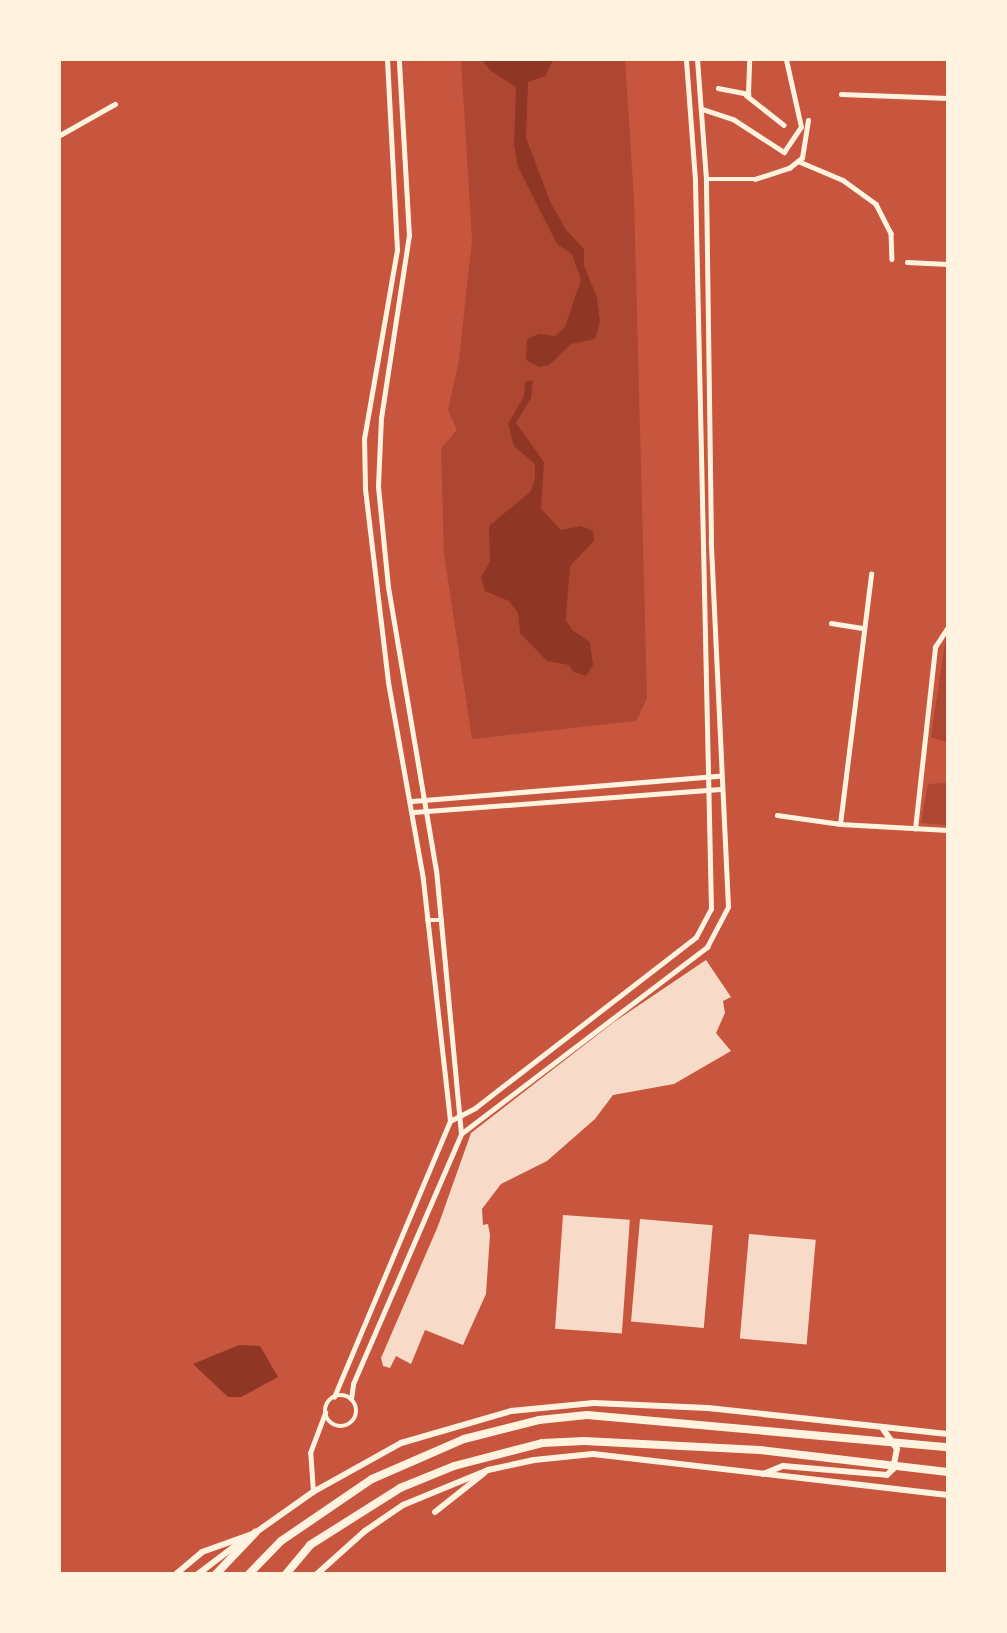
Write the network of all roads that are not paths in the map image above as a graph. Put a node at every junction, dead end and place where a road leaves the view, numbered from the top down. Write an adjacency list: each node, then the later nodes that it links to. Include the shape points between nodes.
1 (387, 60): 23 (street, via 398,232)
2 (399, 60): 24 (street, via 409,236)
3 (686, 60): 10 (street)
4 (697, 60): 11 (street)
5 (749, 60): 9 (street)
6 (786, 60): 14 (street, via 801,127 784,152 733,120)
7 (718, 88): 9 (street)
8 (841, 94): 12 (street)
9 (746, 95): 16 (street)
10 (690, 98): 11 (street); 26 (street, via 697,235)
11 (701, 98): 14 (street)
12 (947, 98)
13 (115, 104): 17 (street)
14 (702, 109): 19 (street)
15 (808, 120): 18 (street, via 807,144)
16 (784, 124)
17 (60, 135)
18 (798, 160): 19 (street, via 755,179); 20 (street, via 844,180 876,204 891,233)
19 (706, 179): 25 (street)
20 (892, 259)
21 (906, 262): 22 (street)
22 (947, 264)
23 (379, 365): 24 (street); 38 (street, via 364,439 366,501 388,682)
24 (392, 366): 37 (street, via 378,442 377,486 400,661)
25 (709, 463): 26 (street); 31 (street)
26 (698, 464): 32 (street)
27 (871, 574): 30 (street)
28 (831, 623): 30 (street)
29 (947, 627): 43 (street, via 935,647)
30 (864, 628): 42 (street)
31 (715, 658): 32 (street); 33 (street)
32 (703, 659): 34 (street)
33 (719, 776): 34 (street); 36 (street)
34 (706, 777): 35 (street); 37 (street)
35 (707, 789): 36 (street); 39 (street); 47 (street, via 712,897 702,930 475,1108)
36 (720, 789): 49 (street, via 728,907 710,944)
37 (427, 799): 38 (street); 39 (street)
38 (412, 800): 40 (street)
39 (428, 811): 40 (street); 46 (street)
40 (414, 813): 45 (street)
41 (778, 815): 42 (street)
42 (840, 824): 43 (street)
43 (915, 829): 44 (street)
44 (947, 830)
45 (427, 920): 46 (street); 48 (street)
46 (442, 920): 47 (street)
47 (459, 1115): 48 (street); 49 (street)
48 (450, 1121): 50 (street)
49 (461, 1134): 51 (street)
50 (334, 1397): 51 (street); 52 (street)
51 (351, 1399): 52 (street, via 357,1412 350,1424 336,1426)
52 (326, 1412): 59 (street, via 310,1453)
53 (878, 1426): 54 (main road); 58 (main road, via 896,1444 891,1473 783,1466); 59 (main road, via 708,1408 597,1403 534,1407 401,1443)
54 (947, 1434)
55 (947, 1447): 66 (highway, via 587,1415 539,1420 464,1439 372,1479 281,1541)
56 (488, 1470): 58 (main road, via 593,1454); 61 (main road); 68 (main road, via 403,1505)
57 (947, 1472): 67 (highway, via 760,1450 542,1443 454,1466 400,1488 310,1545)
58 (759, 1475): 60 (main road)
59 (313, 1492): 62 (main road)
60 (947, 1495)
61 (435, 1512)
62 (255, 1533): 63 (main road, via 219,1543); 64 (main road, via 223,1551); 65 (highway)
63 (176, 1573)
64 (198, 1573)
65 (216, 1573)
66 (249, 1573)
67 (286, 1573)
68 (317, 1573)

